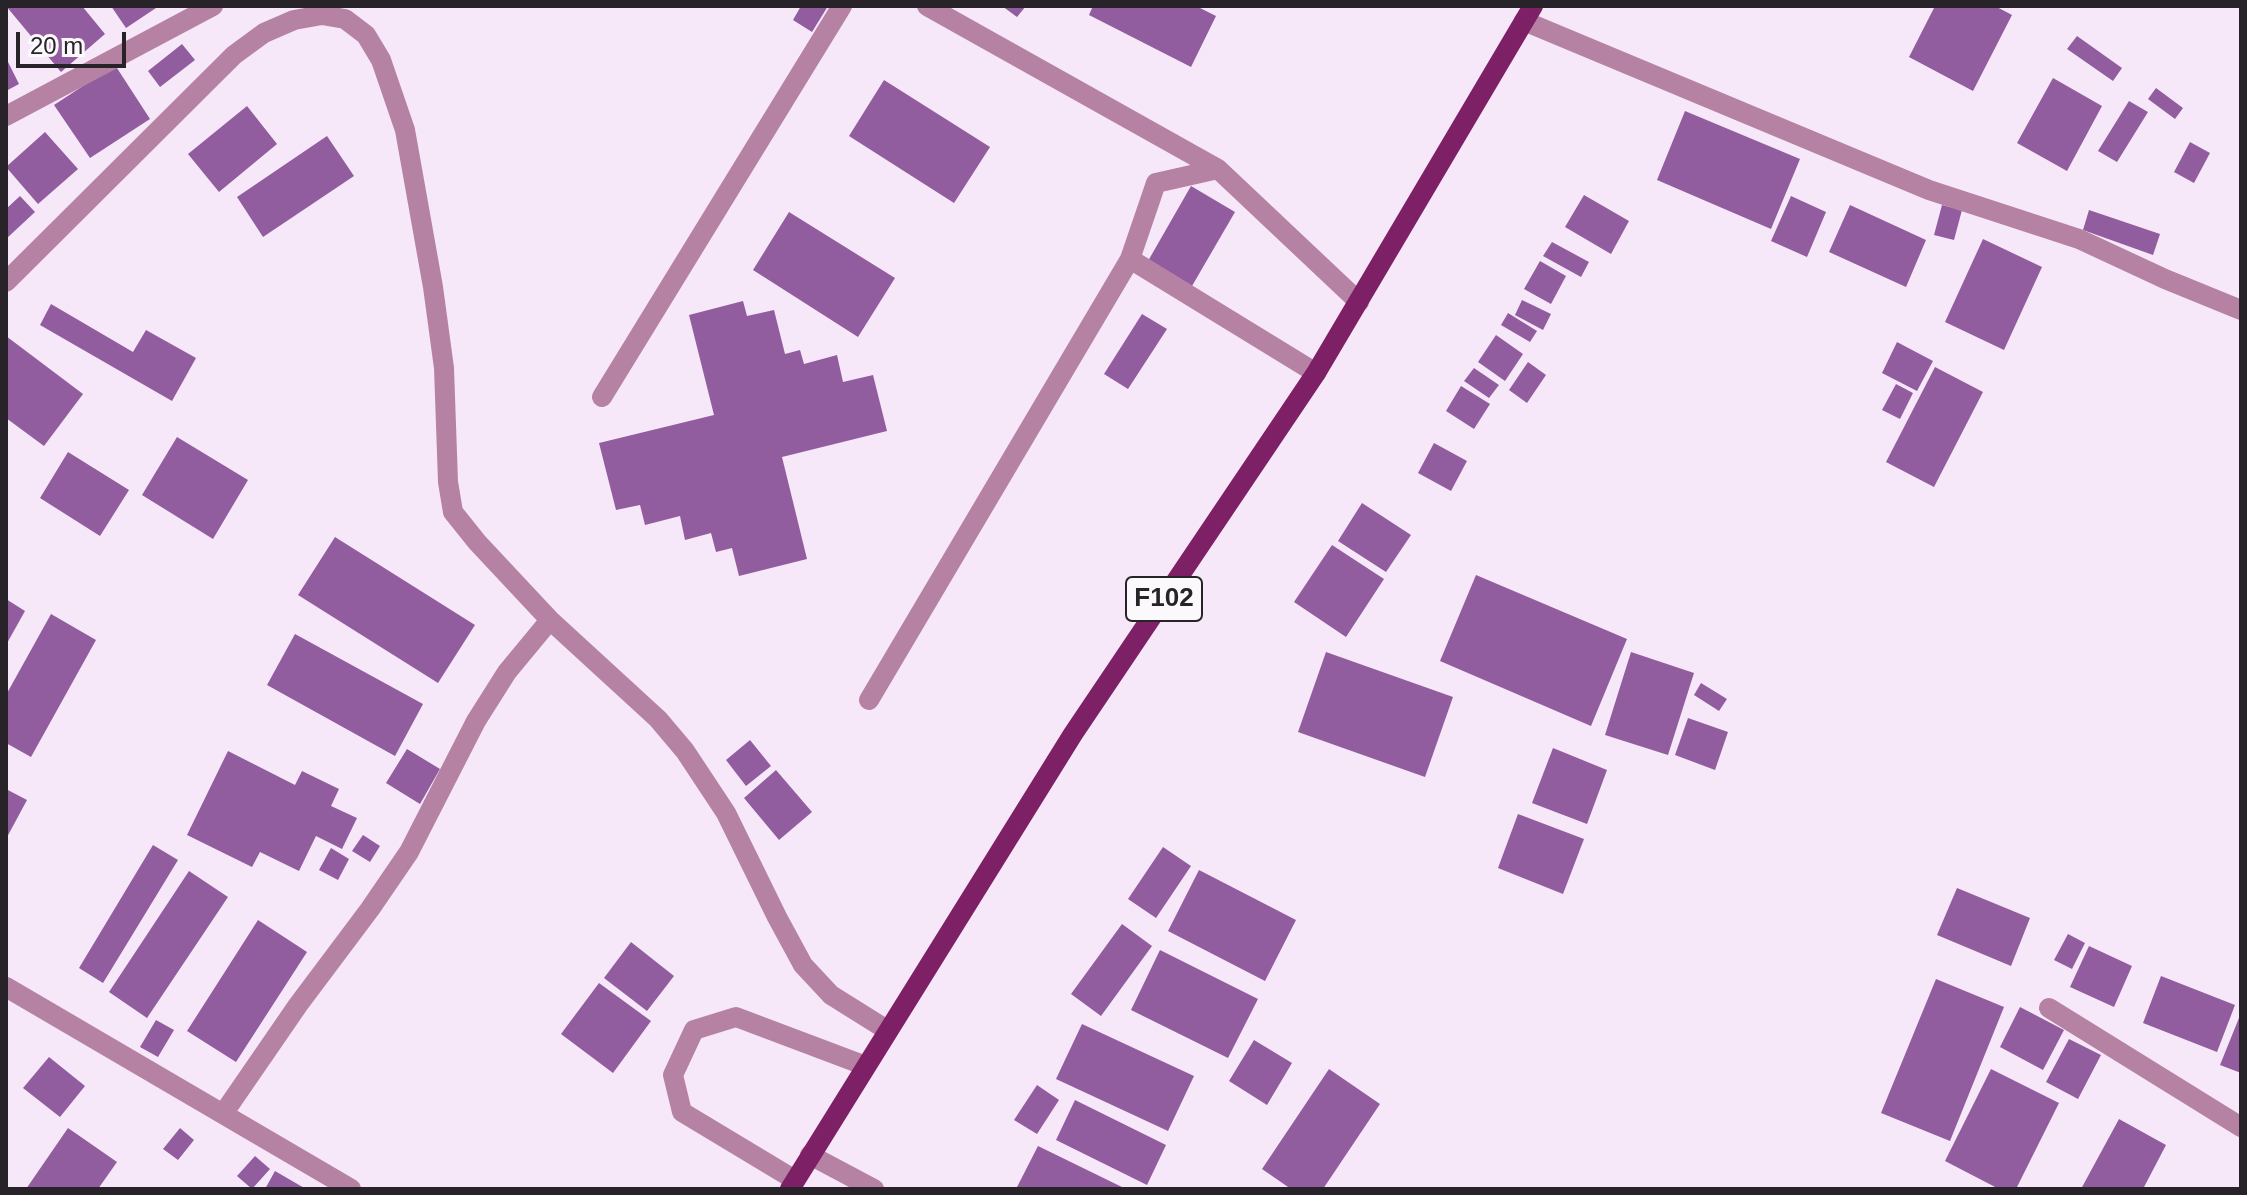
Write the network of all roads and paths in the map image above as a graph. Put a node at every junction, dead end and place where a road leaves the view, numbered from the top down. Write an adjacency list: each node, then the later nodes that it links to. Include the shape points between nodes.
1 (213, 6): 5 (street)
2 (842, 6): 12 (street)
3 (927, 6): 6 (street)
4 (1528, 14): 9 (main road, F102); 10 (street, via 1929,190 2079,239)
5 (6, 116)
6 (1218, 169): 7 (street, via 1156,183); 9 (street)
7 (1130, 259): 11 (street); 14 (street)
8 (6, 282): 13 (street, via 234,55 294,20 322,15 345,19 366,35 381,60 405,130 444,368 453,512)
9 (1359, 302): 11 (main road, F102)
10 (2241, 310)
11 (1316, 373): 17 (main road, F102, via 1073,734)
12 (602, 397)
13 (550, 620): 17 (street, via 658,719 685,751 726,813 803,965 831,995); 19 (street, via 476,721 409,852)
14 (869, 700)
15 (6, 987): 19 (street)
16 (2049, 1008): 20 (street)
17 (887, 1030): 18 (main road, F102)
18 (866, 1066): 21 (main road, F102); 22 (street, via 736,1017 694,1030 673,1075 682,1112)
19 (223, 1114): 23 (street)
20 (2241, 1127)
21 (810, 1155): 22 (main road, F102); 24 (street)
22 (792, 1185)
23 (351, 1189)
24 (874, 1189)

